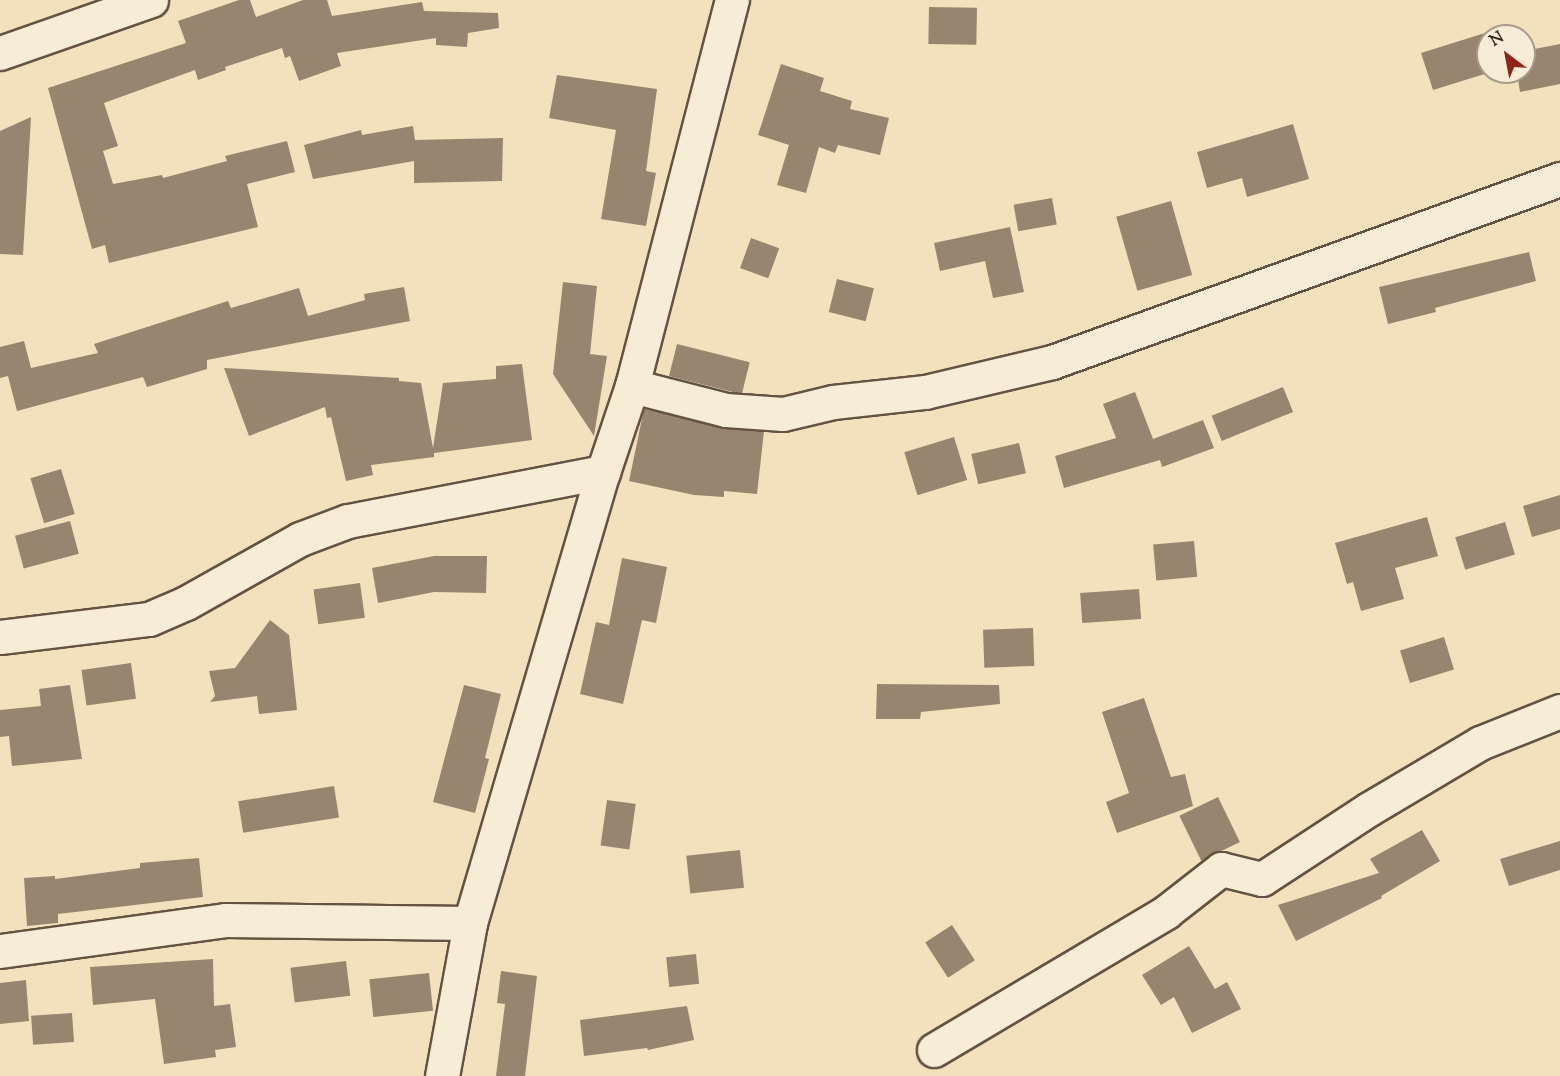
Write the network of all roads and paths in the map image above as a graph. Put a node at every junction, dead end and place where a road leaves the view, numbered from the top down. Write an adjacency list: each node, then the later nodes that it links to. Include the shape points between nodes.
1 (151, 0): 3 (street)
2 (732, 0): 5 (street)
3 (0, 53)
4 (1560, 178): 5 (street, via 1052,362 925,392 834,402 783,414 726,410)
5 (632, 386): 6 (street)
6 (603, 472): 7 (street, via 348,521 300,539 186,603 149,619); 9 (street)
7 (0, 637)
8 (1560, 711): 11 (street, via 1480,743 1262,879 1221,869 1166,912)
9 (470, 923): 10 (street, via 225,920); 12 (street)
10 (0, 951)
11 (934, 1050)
12 (442, 1076)

